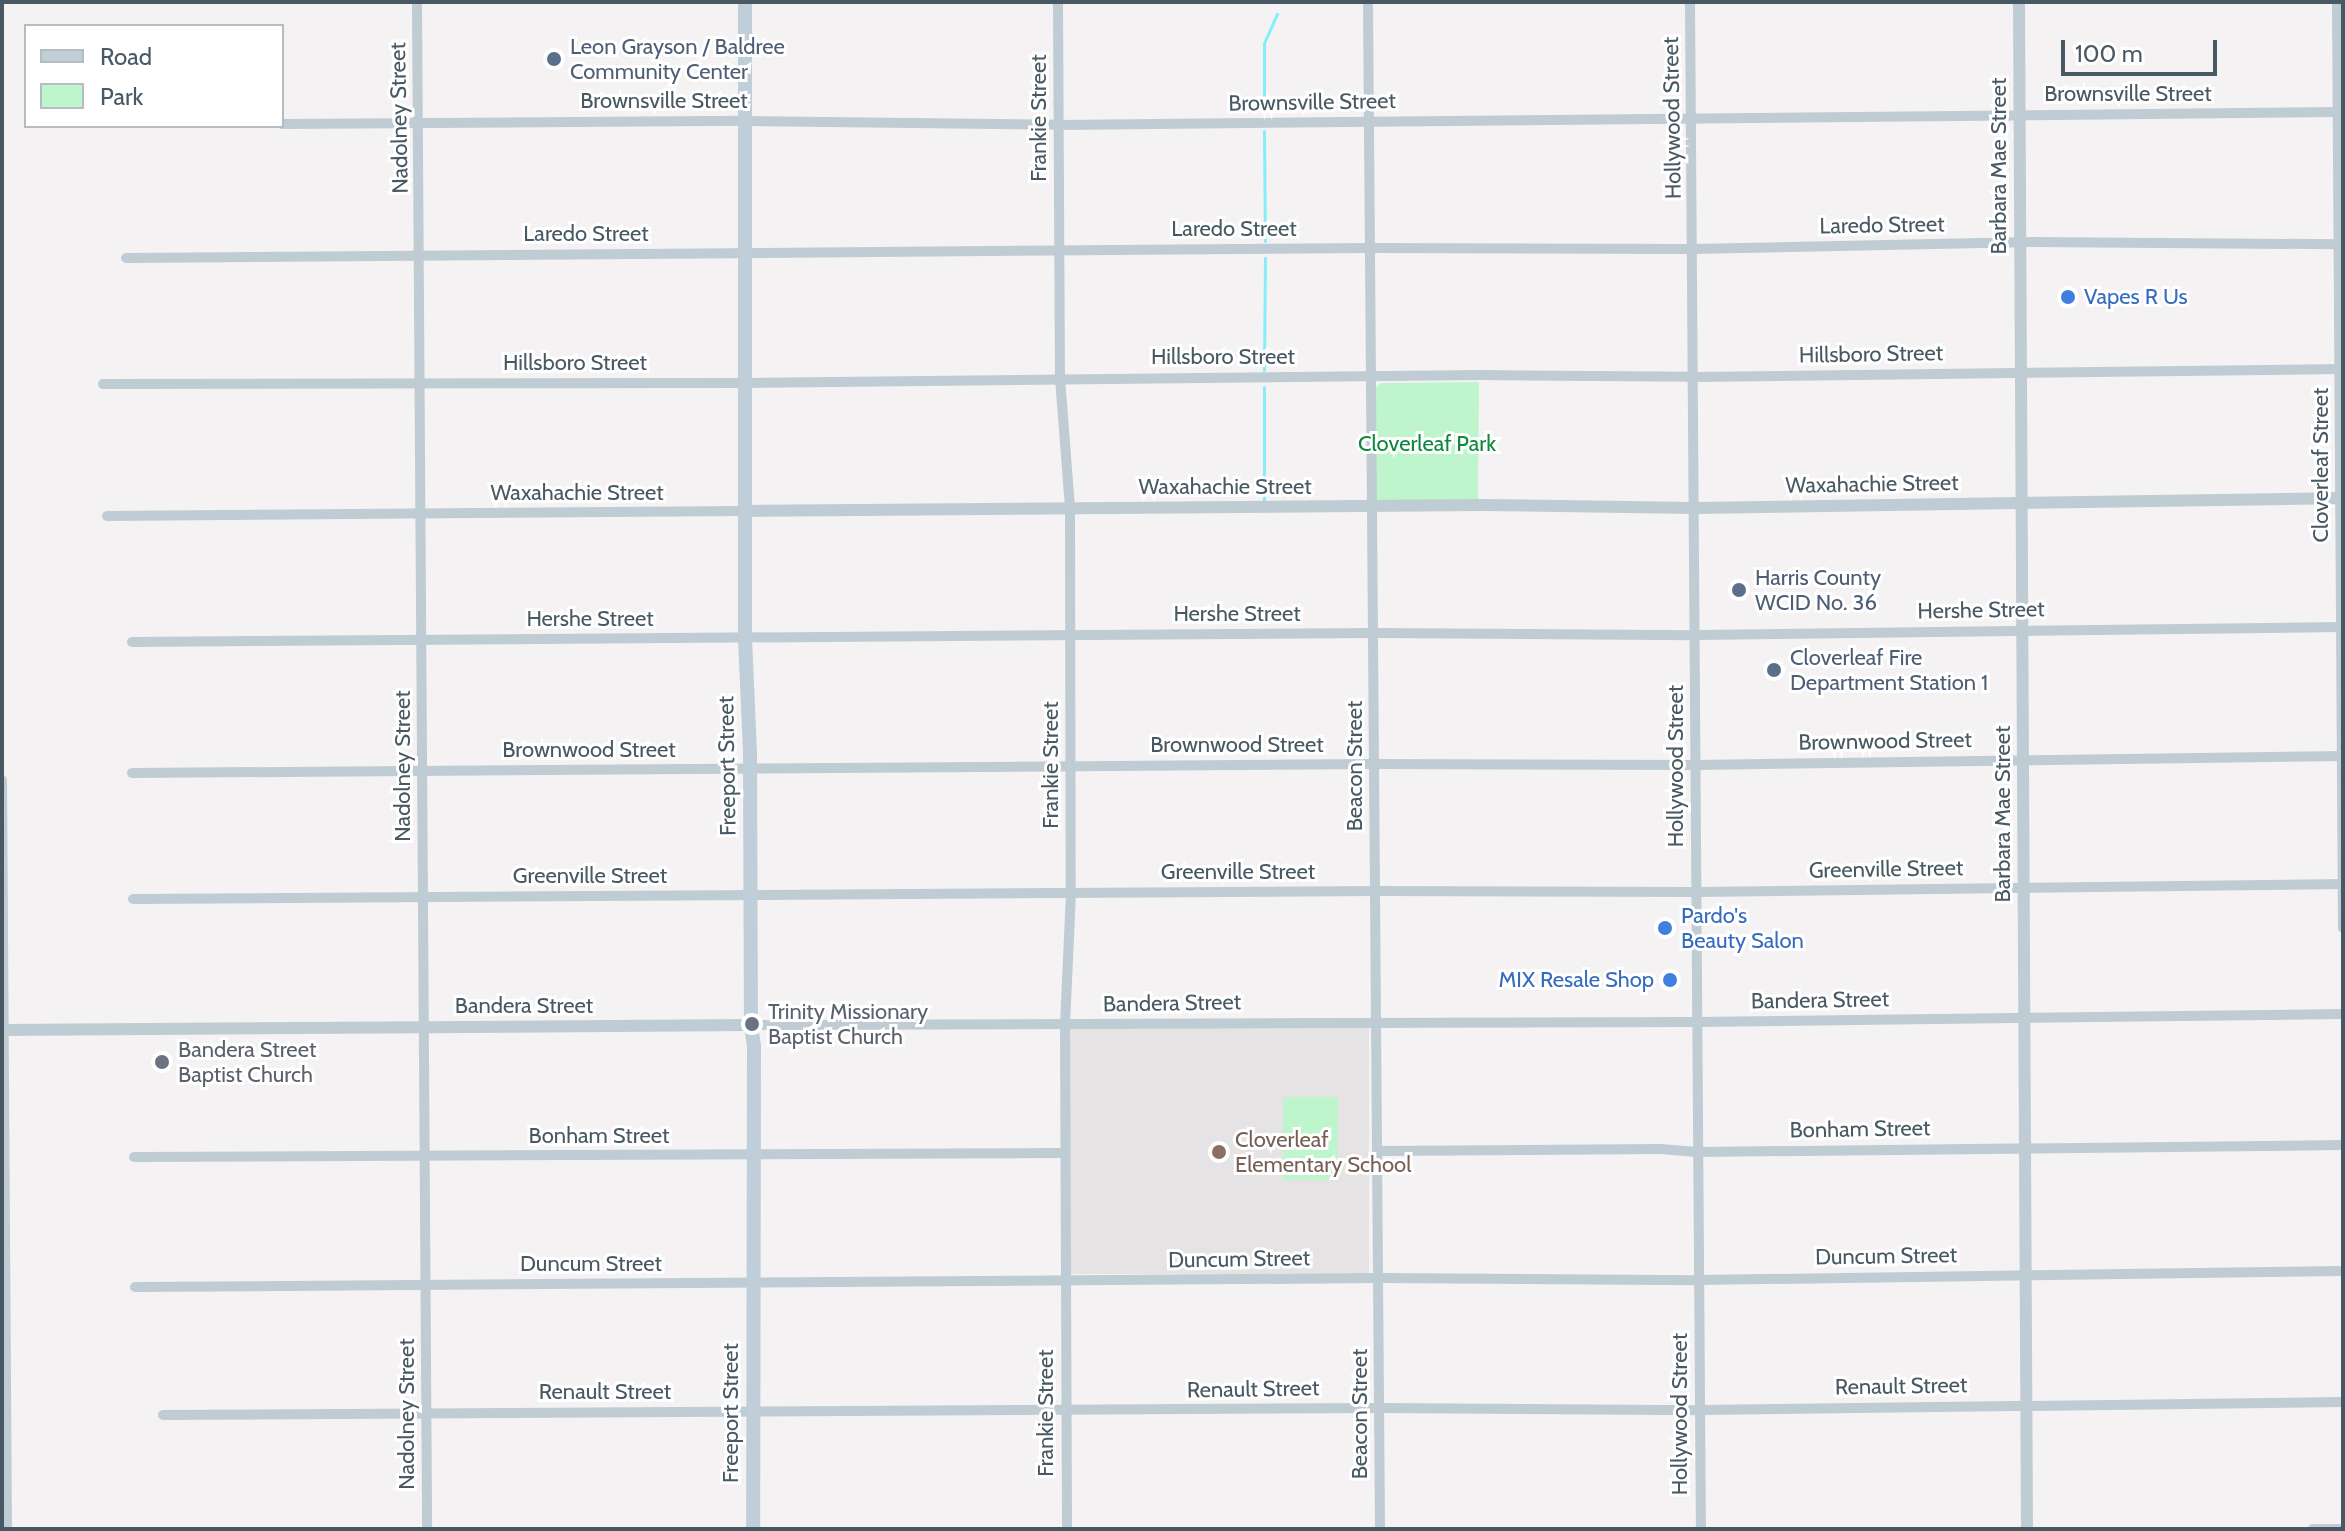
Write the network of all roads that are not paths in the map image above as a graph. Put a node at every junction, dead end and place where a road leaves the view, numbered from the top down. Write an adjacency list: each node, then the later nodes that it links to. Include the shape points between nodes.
1 (417, 2): 13 (street, Nadolney Street)
2 (745, 2): 10 (main road, Freeport Street)
3 (1058, 2): 15 (street, Frankie Street)
4 (1368, 2): 11 (street, Beacon Street)
5 (1690, 2): 12 (street, Hollywood Street)
6 (2019, 2): 9 (street, Barbara Mae Street)
7 (2337, 2): 8 (street, Cloverleaf Street)
8 (2341, 112): 9 (street, Brownsville Street); 17 (street, Cloverleaf Street)
9 (2018, 115): 12 (street, Brownsville Street); 16 (street, Barbara Mae Street)
10 (746, 121): 13 (street, Brownsville Street); 15 (street, Brownsville Street); 21 (main road, Freeport Street)
11 (1370, 121): 12 (street, Brownsville Street); 15 (street, Brownsville Street); 18 (street, Beacon Street)
12 (1693, 121): 19 (street, Hollywood Street)
13 (419, 123): 14 (street, Brownsville Street); 22 (street, Nadolney Street)
14 (284, 124)
15 (1060, 125): 20 (street, Frankie Street)
16 (2019, 242): 17 (street, Laredo Street); 19 (street, Laredo Street); 25 (street, Barbara Mae Street)
17 (2341, 244): 24 (street, Cloverleaf Street)
18 (1371, 248): 19 (street, Laredo Street); 20 (street, Laredo Street); 26 (street, Beacon Street)
19 (1693, 249): 27 (street, Hollywood Street)
20 (1059, 250): 21 (street, Laredo Street); 28 (street, Frankie Street)
21 (745, 253): 22 (street, Laredo Street); 30 (main road, Freeport Street)
22 (420, 256): 23 (street, Laredo Street); 29 (street, Nadolney Street)
23 (126, 258)
24 (2342, 369): 25 (street, Hillsboro Street); 32 (street, Cloverleaf Street)
25 (2020, 371): 27 (street, Hillsboro Street); 33 (street, Barbara Mae Street)
26 (1372, 376): 27 (street, Hillsboro Street); 28 (street, Hillsboro Street); 34 (street, Beacon Street)
27 (1694, 377): 35 (street, Hollywood Street)
28 (1060, 378): 30 (street, Hillsboro Street); 36 (street, Frankie Street)
29 (420, 382): 30 (street, Hillsboro Street); 31 (street, Hillsboro Street); 38 (street, Nadolney Street)
30 (745, 383): 37 (main road, Freeport Street)
31 (103, 384)
32 (2342, 498): 33 (street, Waxahachie Street); 40 (street, Cloverleaf Street)
33 (2021, 501): 35 (street, Waxahachie Street); 41 (street, Barbara Mae Street)
34 (1373, 506): 35 (street, Waxahachie Street); 36 (street, Waxahachie Street); 42 (street, Beacon Street)
35 (1695, 508): 44 (street, Hollywood Street)
36 (1070, 509): 37 (street, Waxahachie Street); 43 (street, Frankie Street)
37 (745, 511): 38 (street, Waxahachie Street); 45 (main road, Freeport Street)
38 (421, 514): 39 (street, Waxahachie Street); 46 (street, Nadolney Street)
39 (107, 516)
40 (2342, 627): 41 (street, Hershe Street); 48 (street, Cloverleaf Street)
41 (2022, 629): 44 (street, Hershe Street); 49 (street, Barbara Mae Street)
42 (1374, 633): 43 (street, Hershe Street); 44 (street, Hershe Street); 50 (street, Beacon Street)
43 (1070, 635): 45 (street, Hershe Street); 52 (street, Frankie Street)
44 (1696, 635): 51 (street, Hollywood Street)
45 (745, 638): 46 (street, Hershe Street); 53 (main road, Freeport Street)
46 (422, 640): 47 (street, Hershe Street); 54 (street, Nadolney Street)
47 (132, 642)
48 (2343, 756): 49 (street, Brownwood Street); 57 (street, Cloverleaf Street)
49 (2022, 759): 51 (street, Brownwood Street); 58 (street, Barbara Mae Street)
50 (1375, 764): 51 (street, Brownwood Street); 52 (street, Brownwood Street); 59 (street, Beacon Street)
51 (1696, 765): 60 (street, Hollywood Street)
52 (1071, 766): 53 (street, Brownwood Street); 61 (street, Frankie Street)
53 (750, 769): 54 (street, Brownwood Street); 62 (main road, Freeport Street)
54 (423, 771): 55 (street, Brownwood Street); 63 (street, Nadolney Street)
55 (132, 773)
56 (2, 780): 66 (street)
57 (2343, 884): 58 (street, Greenville Street); 65 (street, Cloverleaf Street)
58 (2023, 886): 60 (street, Greenville Street); 68 (street, Barbara Mae Street)
59 (1376, 891): 60 (street, Greenville Street); 61 (street, Greenville Street); 69 (street, Beacon Street)
60 (1697, 892): 70 (street, Hollywood Street)
61 (1071, 893): 62 (street, Greenville Street); 71 (street, Frankie Street)
62 (750, 895): 63 (street, Greenville Street); 72 (main road, Freeport Street)
63 (424, 897): 64 (street, Greenville Street); 73 (street, Nadolney Street)
64 (133, 899)
65 (2343, 928)
66 (2, 939): 74 (street)
67 (2343, 1014): 68 (street, Bandera Street)
68 (2024, 1016): 70 (street, Bandera Street); 76 (street, Barbara Mae Street)
69 (1377, 1021): 70 (street, Bandera Street); 71 (street, Bandera Street); 77 (street, Beacon Street)
70 (1698, 1022): 78 (street, Hollywood Street)
71 (1065, 1023): 72 (street, Bandera Street); 79 (street, Frankie Street)
72 (751, 1025): 73 (street, Bandera Street); 81 (main road, Freeport Street)
73 (424, 1027): 74 (street, Bandera Street); 80 (street, Nadolney Street)
74 (2, 1030): 83 (street)
75 (2343, 1145): 76 (street, Bonham Street)
76 (2025, 1147): 78 (street, Bonham Street); 85 (street, Barbara Mae Street)
77 (1378, 1151): 78 (street, Bonham Street); 86 (street, Beacon Street)
78 (1699, 1152): 87 (street, Hollywood Street)
79 (1064, 1153): 81 (street, Bonham Street); 89 (street, Frankie Street)
80 (425, 1156): 81 (street, Bonham Street); 82 (street, Bonham Street); 90 (street, Nadolney Street)
81 (752, 1156): 88 (main road, Freeport Street)
82 (134, 1157)
83 (3, 1194): 92 (street)
84 (2343, 1271): 85 (street, Duncum Street)
85 (2025, 1274): 87 (street, Duncum Street); 94 (street, Barbara Mae Street)
86 (1379, 1278): 87 (street, Duncum Street); 89 (street, Duncum Street); 95 (street, Beacon Street)
87 (1699, 1280): 96 (street, Hollywood Street)
88 (752, 1282): 89 (street, Duncum Street); 90 (street, Duncum Street); 97 (main road, Freeport Street)
89 (1065, 1282): 98 (street, Frankie Street)
90 (426, 1285): 91 (street, Duncum Street); 99 (street, Nadolney Street)
91 (135, 1287)
92 (4, 1357): 101 (street)
93 (2343, 1402): 94 (street, Renault Street)
94 (2026, 1404): 96 (street, Renault Street); 108 (street, Barbara Mae Street)
95 (1380, 1408): 96 (street, Renault Street); 98 (street, Renault Street); 106 (street, Beacon Street)
96 (1700, 1410): 107 (street, Hollywood Street)
97 (753, 1411): 98 (street, Renault Street); 99 (street, Renault Street); 104 (main road, Freeport Street)
98 (1065, 1411): 105 (street, Frankie Street)
99 (426, 1413): 100 (street, Renault Street); 103 (street, Nadolney Street)
100 (163, 1415)
101 (5, 1516): 102 (street)
102 (7, 1529)
103 (427, 1529)
104 (753, 1529)
105 (1067, 1529)
106 (1380, 1529)
107 (1701, 1529)
108 (2027, 1529)
109 (2313, 1529): 110 (street)
110 (2343, 1529)

